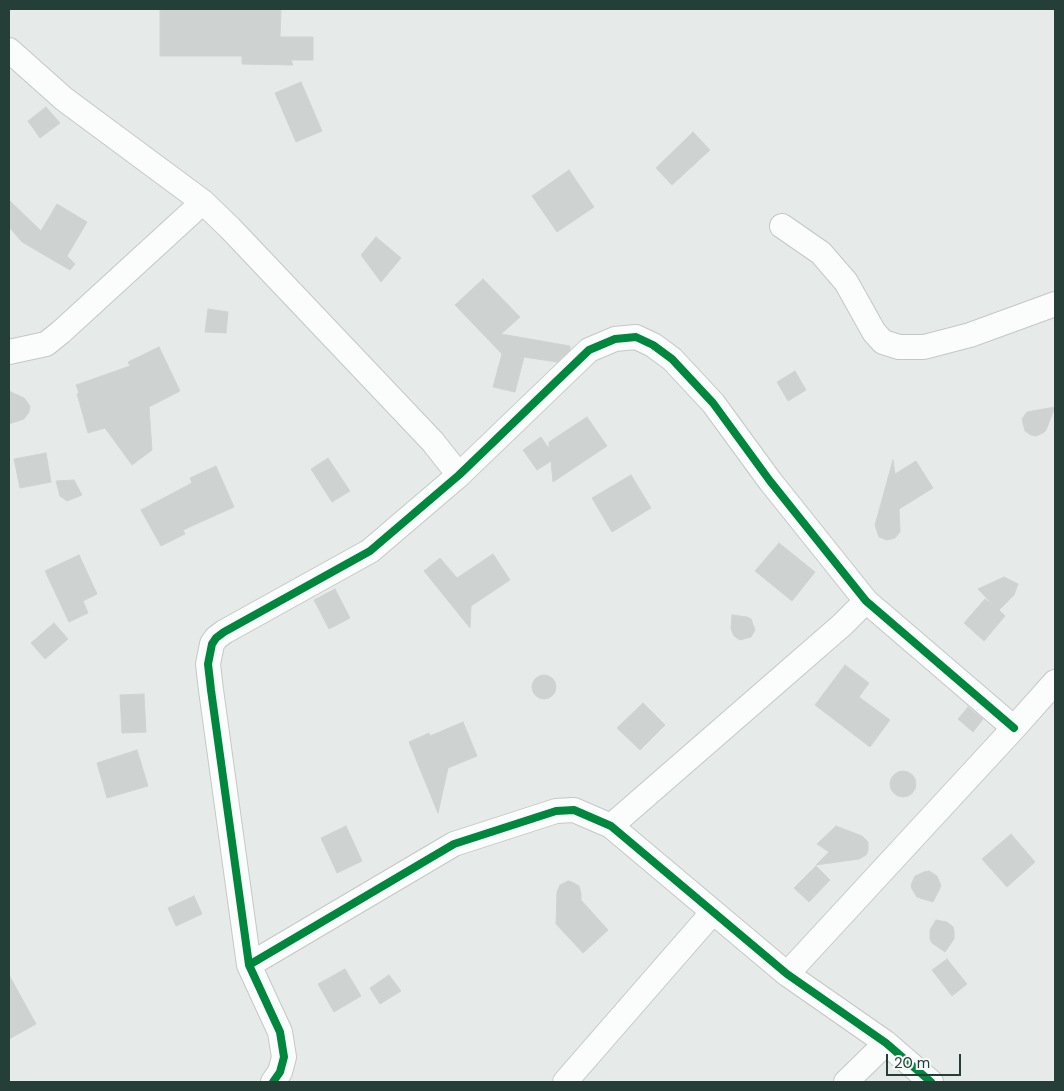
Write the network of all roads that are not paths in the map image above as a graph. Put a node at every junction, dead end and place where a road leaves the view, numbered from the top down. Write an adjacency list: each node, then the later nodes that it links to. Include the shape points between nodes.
1 (9, 50): 2 (street, via 64,99)
2 (203, 202): 5 (street, via 46,344); 6 (street, via 433,442)
3 (782, 226): 4 (street, via 821,253 846,282 874,332 883,342 899,348 924,347 970,335)
4 (1055, 304)
5 (9, 352)
6 (459, 475): 7 (street, via 589,350 615,339 636,337 672,359 713,404); 12 (street, via 370,551 224,632 212,644 208,664)
7 (866, 601): 9 (street); 10 (street)
8 (1055, 682): 9 (street)
9 (1014, 728): 13 (street)
10 (611, 826): 11 (street); 12 (street, via 574,810 556,810 454,844)
11 (713, 912): 13 (street); 16 (street)
12 (249, 965): 15 (street, via 280,1032 284,1057)
13 (787, 974): 14 (street)
14 (886, 1043): 17 (street); 18 (street)
15 (273, 1082)
16 (565, 1082)
17 (846, 1082)
18 (931, 1082)

